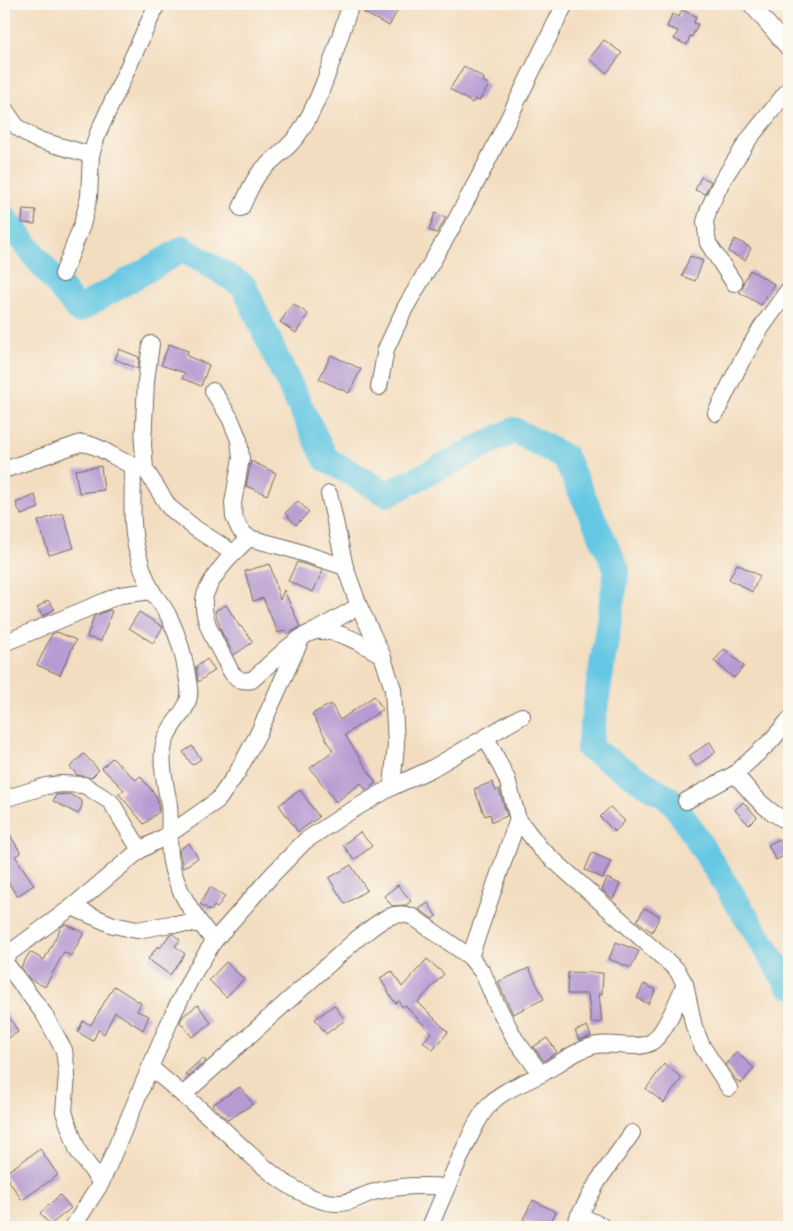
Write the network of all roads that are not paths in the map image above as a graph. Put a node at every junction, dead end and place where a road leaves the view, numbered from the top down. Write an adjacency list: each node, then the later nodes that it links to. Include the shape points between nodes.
1 (157, 4): 8 (street)
2 (351, 4): 9 (street, via 313,109 301,131 260,172)
3 (565, 4): 14 (street, via 486,166 405,308 386,349)
4 (753, 4): 5 (street)
5 (789, 49)
6 (789, 89): 11 (street, via 749,139 722,181 704,222 708,243)
7 (4, 108): 8 (street, via 17,127 36,139)
8 (91, 155): 10 (street, via 89,197)
9 (241, 208)
10 (64, 274)
11 (734, 283)
12 (789, 288): 16 (street, via 760,328)
13 (151, 344): 17 (street)
14 (379, 387)
15 (213, 391): 20 (street, via 239,440 241,458 233,503 234,517 240,530)
16 (716, 413)
17 (139, 468): 18 (street, via 91,444 81,443); 21 (street, via 169,507 196,530); 23 (street, via 134,534 137,554)
18 (4, 470)
19 (329, 494): 22 (street)
20 (250, 538): 21 (street); 22 (street)
21 (233, 553): 25 (street, via 212,582 204,605 210,631 233,675 243,681 252,680)
22 (345, 567): 24 (street)
23 (152, 591): 26 (street, via 120,595); 37 (street, via 176,634 190,689 190,700 170,730 164,748)
24 (359, 606): 25 (street); 27 (street)
25 (308, 634): 27 (street, via 335,633); 37 (street, via 237,773 218,800)
26 (4, 643)
27 (382, 655): 32 (street, via 392,689 396,744)
28 (522, 716): 30 (street)
29 (789, 720): 31 (street)
30 (486, 737): 32 (street); 35 (street, via 507,779)
31 (734, 774): 34 (street); 36 (street, via 761,804)
32 (392, 787): 41 (street, via 305,842)
33 (4, 799): 38 (street, via 46,786 84,785 111,802)
34 (686, 801)
35 (518, 819): 43 (street); 45 (street, via 540,848 657,950 677,970)
36 (789, 822)
37 (168, 835): 38 (street); 40 (street, via 171,863 182,894)
38 (140, 850): 39 (street)
39 (72, 907): 40 (street, via 113,925 137,930 171,924); 42 (street)
40 (200, 924): 41 (street)
41 (214, 941): 46 (street, via 192,976)
42 (4, 956)
43 (470, 957): 47 (street, via 483,973 515,1039); 49 (street, via 404,912 389,916 358,938)
44 (4, 960): 51 (street, via 44,1014 64,1050 67,1074 64,1112 78,1151)
45 (685, 984): 47 (street, via 658,1036 650,1043 596,1045); 48 (street, via 694,1027 702,1046)
46 (150, 1067): 49 (street); 51 (street)
47 (542, 1074): 52 (street, via 509,1089 490,1104 478,1121)
48 (730, 1088)
49 (183, 1095): 52 (street, via 274,1176 312,1197 333,1203 349,1203 377,1191 405,1186)
50 (632, 1132): 53 (street, via 598,1181)
51 (100, 1184): 54 (street)
52 (446, 1187): 55 (street)
53 (576, 1221): 56 (street)
54 (72, 1227)
55 (430, 1227)
56 (604, 1227)

